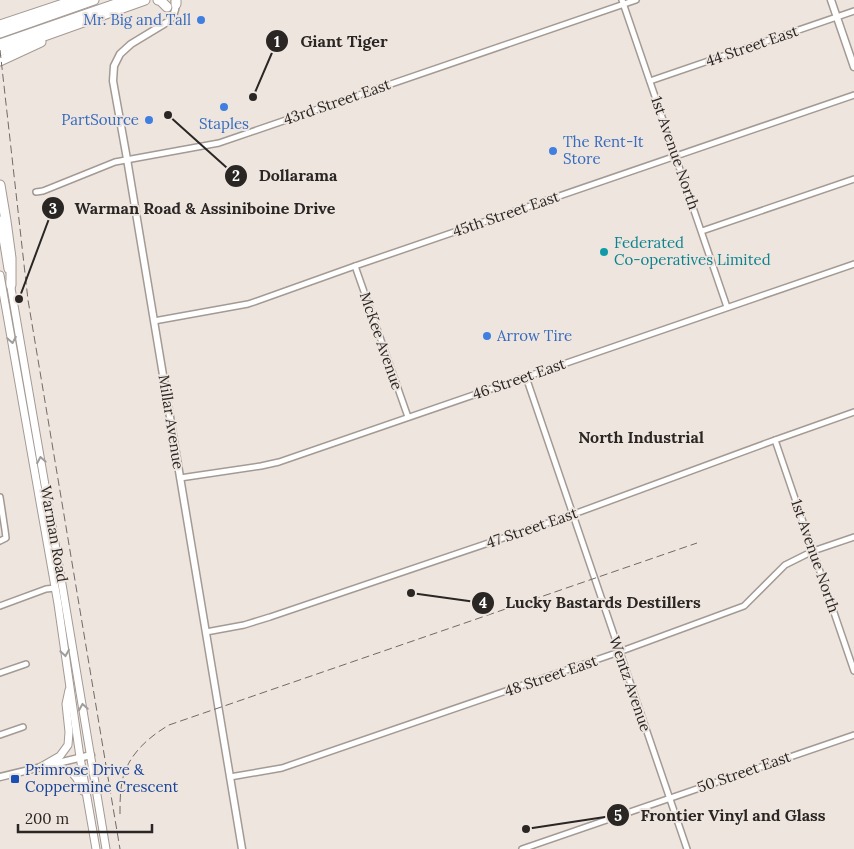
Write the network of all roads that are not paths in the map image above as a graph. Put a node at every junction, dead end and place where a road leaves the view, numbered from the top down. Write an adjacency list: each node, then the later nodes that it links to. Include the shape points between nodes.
1 (79, 0): 13 (highway)
2 (94, 0): 14 (highway)
3 (127, 0): 15 (highway)
4 (145, 0): 11 (highway)
5 (158, 0): 8 (highway)
6 (636, 0): 9 (street, 43rd Street East)
7 (831, 0): 12 (street)
8 (172, 2): 22 (street, Millar Avenue, via 174,16 125,49 114,66 113,81)
9 (623, 2): 19 (street, 1st Avenue North); 22 (street, 43rd Street East, via 219,143)
10 (854, 11): 12 (street, 44 Street East)
11 (102, 15): 16 (highway); 17 (highway)
12 (837, 17): 18 (street); 19 (street, 44 Street East)
13 (0, 24)
14 (0, 33)
15 (0, 44)
16 (0, 52)
17 (0, 61)
18 (854, 67)
19 (650, 81): 21 (street, 1st Avenue North)
20 (854, 95): 21 (street, 45th Street East)
21 (676, 156): 27 (street, 1st Avenue North); 29 (street, 45th Street East)
22 (127, 160): 25 (street, 43rd Street East); 33 (street, Millar Avenue)
23 (854, 179): 27 (street)
24 (0, 185): 31 (highway, via 11,258)
25 (36, 192)
26 (0, 220): 31 (main road, Warman Road)
27 (702, 231): 32 (street, 1st Avenue North)
28 (854, 264): 32 (street, 46 Street East)
29 (355, 266): 33 (street, 45th Street East, via 248,304); 36 (street, McKee Avenue)
30 (0, 275): 31 (main road, Warman Road)
31 (4, 287): 44 (main road, Warman Road, one-way to 44); 47 (main road, Warman Road, one-way to 31)
32 (727, 307): 34 (street, 46 Street East)
33 (154, 321): 38 (street, Millar Avenue)
34 (526, 377): 36 (street, 46 Street East); 40 (street, Wentz Avenue)
35 (854, 412): 37 (street, 47 Street East)
36 (408, 417): 38 (street, 46 Street East, via 270,464)
37 (775, 440): 40 (street, 47 Street East); 43 (street, 1st Avenue North)
38 (180, 478): 46 (street, Millar Avenue)
39 (0, 497): 42 (street, via 6,538)
40 (574, 514): 46 (street, 47 Street East, via 270,617); 48 (street, Wentz Avenue)
41 (854, 537): 43 (street, 48 Street East)
42 (0, 541)
43 (813, 551): 48 (street, 48 Street East, via 784,565 744,606); 50 (street, 1st Avenue North)
44 (55, 588): 45 (street); 47 (main road, via 60,596 64,623); 52 (main road, Warman Road, one-way to 52)
45 (0, 606)
46 (206, 632): 60 (street, Millar Avenue)
47 (72, 645): 56 (main road, Warman Road, one-way to 47)
48 (619, 652): 60 (street, 48 Street East, via 284,767); 61 (street, Wentz Avenue)
49 (26, 664): 51 (street)
50 (854, 671)
51 (0, 673)
52 (70, 685): 57 (main road, Warman Road); 58 (main road, via 66,704 68,745 60,756)
53 (23, 727): 54 (street)
54 (0, 735)
55 (854, 735): 61 (street, 50 Street East)
56 (90, 755): 57 (street); 64 (main road, Warman Road)
57 (80, 757): 58 (street); 62 (main road, Warman Road)
58 (41, 767): 59 (street); 62 (main road, via 72,772)
59 (1, 775)
60 (230, 777): 65 (street, Millar Avenue)
61 (670, 798): 66 (street, 50 Street East); 67 (street, Wentz Avenue)
62 (88, 806): 63 (main road, Warman Road)
63 (96, 849)
64 (106, 849)
65 (242, 849)
66 (522, 849)
67 (687, 849)

